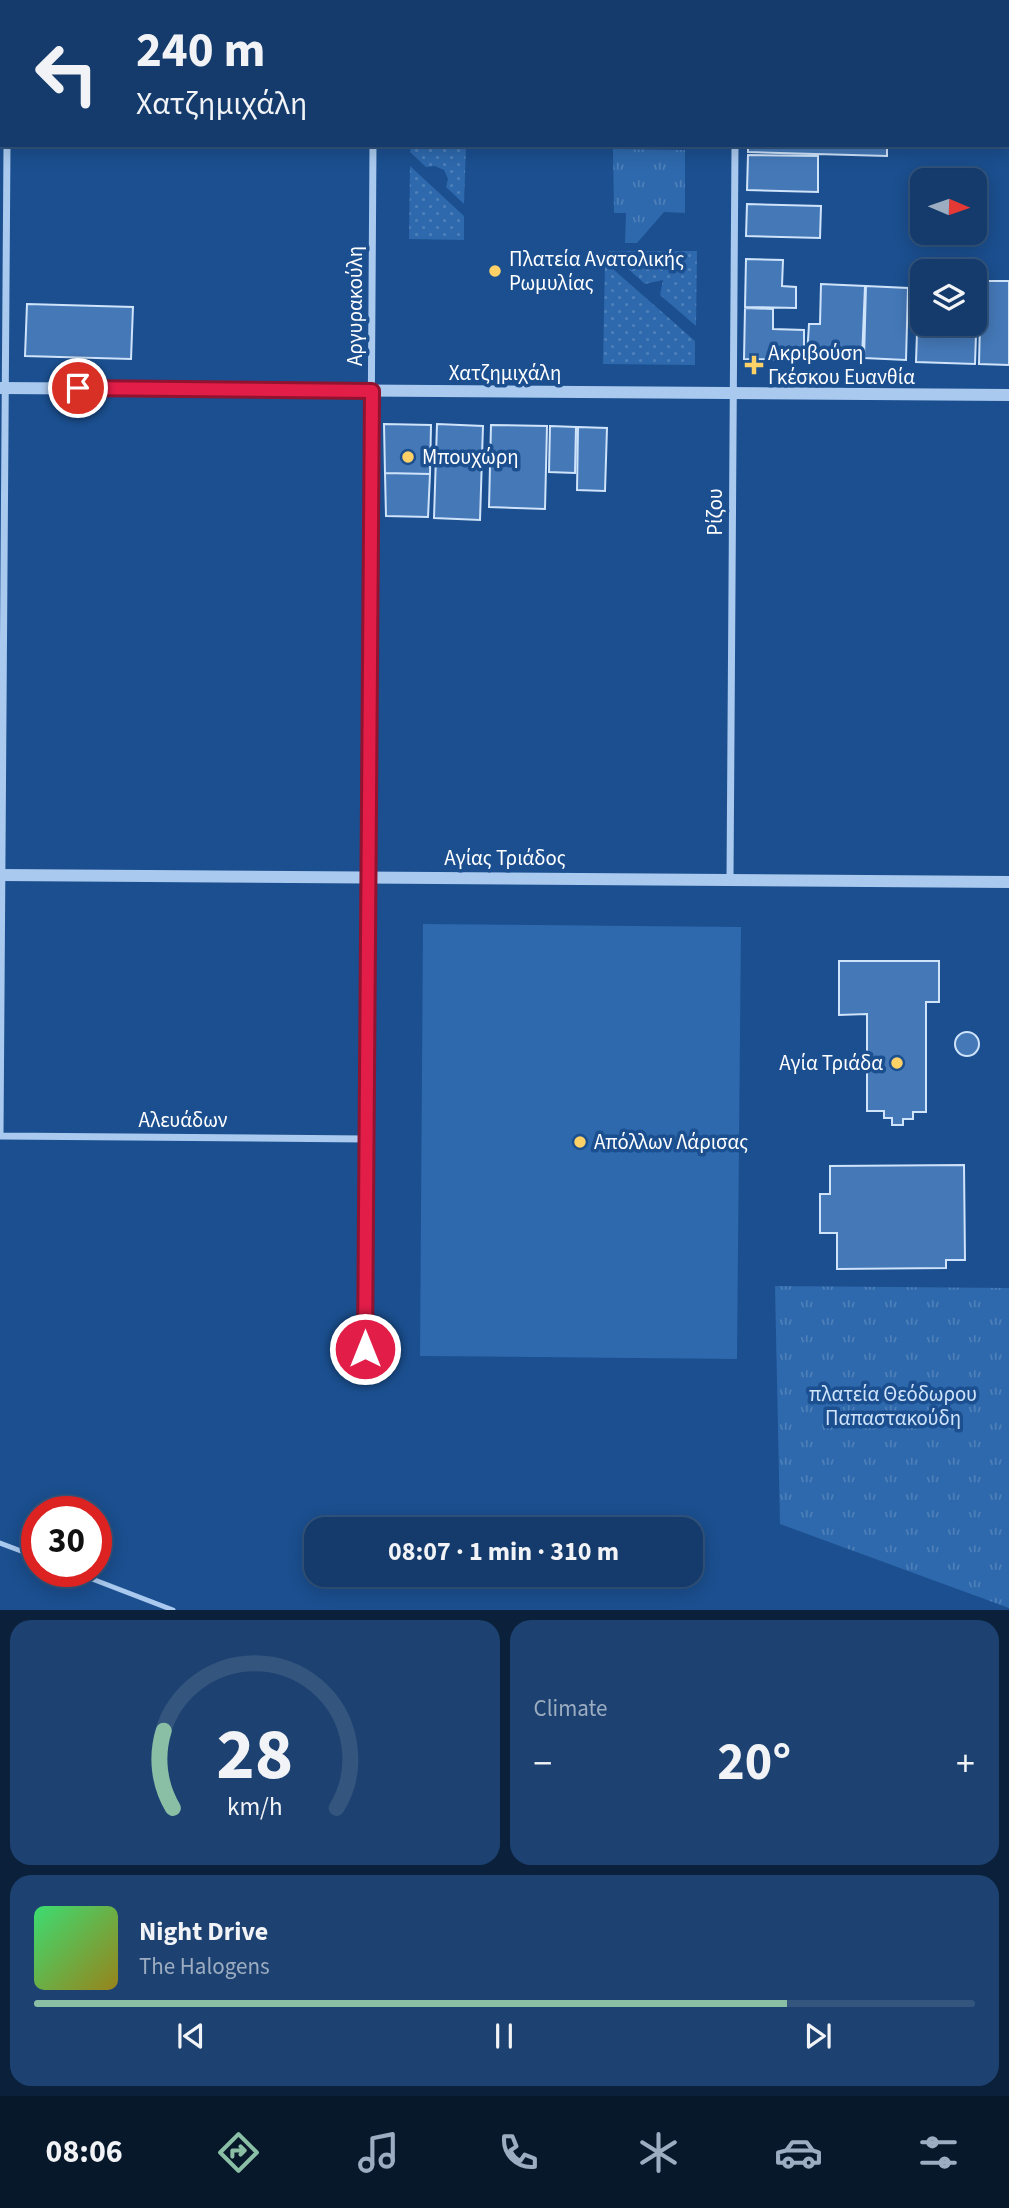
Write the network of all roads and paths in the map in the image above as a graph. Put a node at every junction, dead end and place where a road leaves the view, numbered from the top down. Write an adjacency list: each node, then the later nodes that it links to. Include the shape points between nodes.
1 (7, 147): 4 (street)
2 (373, 147): 5 (street, Αργυρακούλη)
3 (734, 147): 6 (street, Ρίζου)
4 (3, 388): 5 (street, Χατζημιχάλη); 8 (street)
5 (372, 391): 6 (street, Χατζημιχάλη); 9 (street, Αργυρακούλη)
6 (733, 395): 7 (street, Χατζημιχάλη); 10 (street, Ρίζου)
7 (1009, 395)
8 (1, 875): 9 (street, Αγίας Τριάδος); 12 (street)
9 (368, 877): 10 (street, Αγίας Τριάδος); 13 (street, Αργυρακούλη)
10 (730, 879): 11 (street, Αγίας Τριάδος)
11 (1009, 882)
12 (0, 1136): 13 (street, Αλευάδων)
13 (366, 1139): 14 (street, Αργυρακούλη)
14 (365, 1349)
15 (0, 1543): 16 (lane)
16 (21, 1551)
17 (112, 1586): 18 (lane)
18 (173, 1609)

